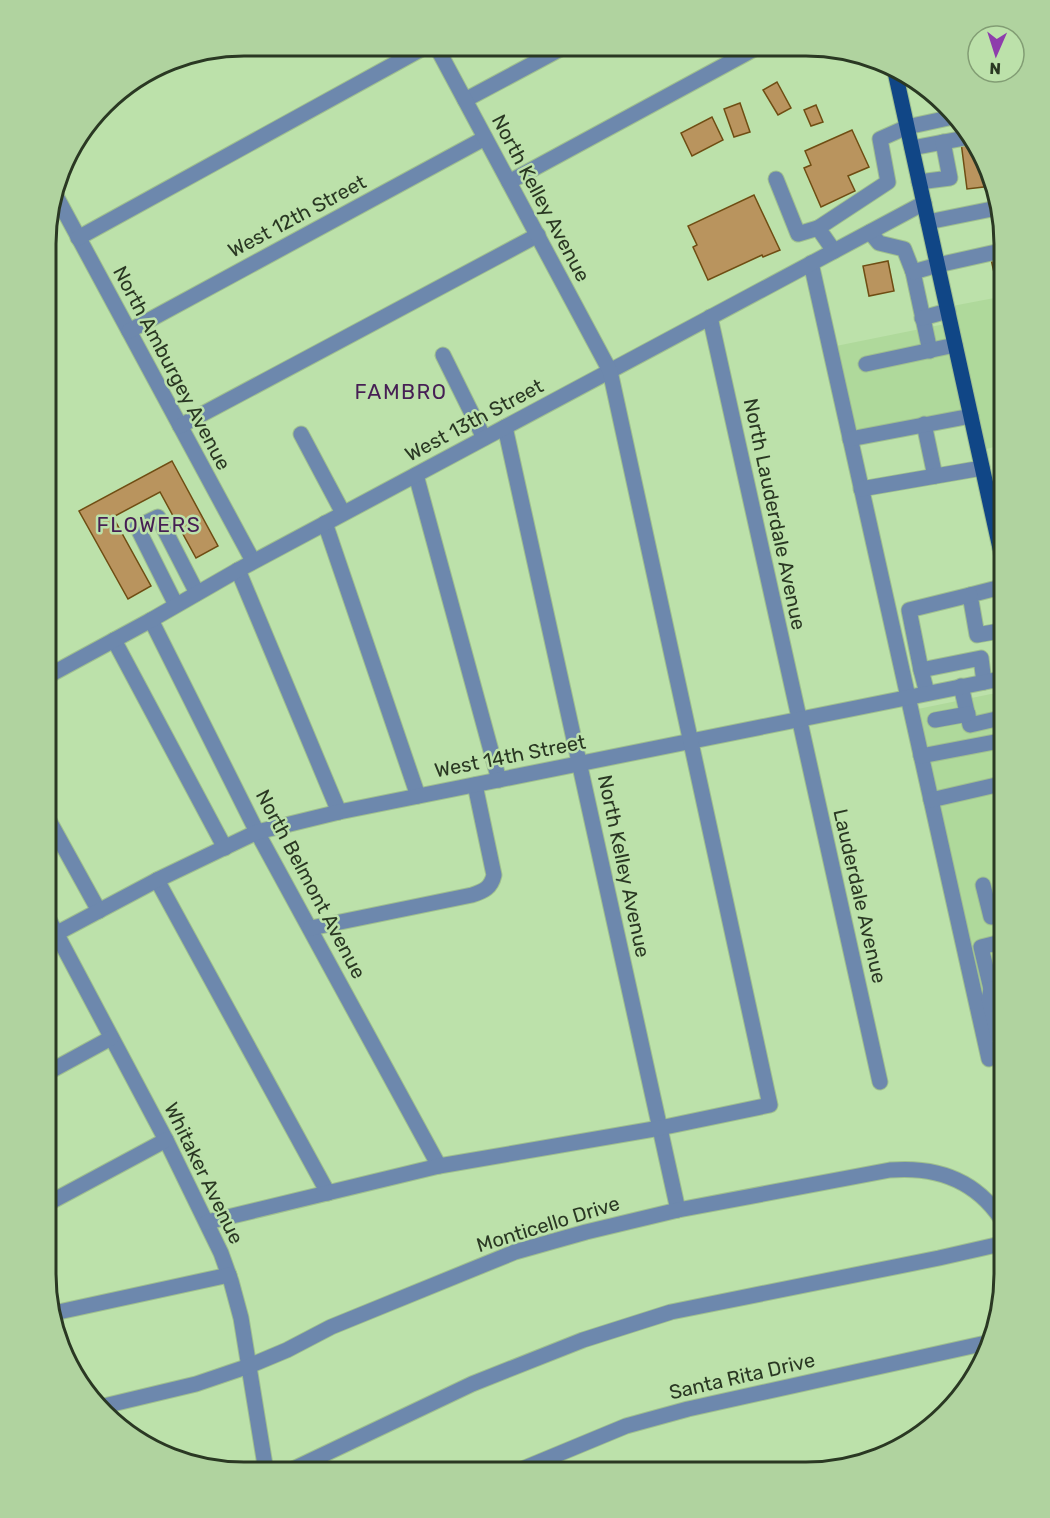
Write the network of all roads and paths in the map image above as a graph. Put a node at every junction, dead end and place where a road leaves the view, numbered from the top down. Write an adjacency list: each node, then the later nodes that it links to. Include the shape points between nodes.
1 (548, 55): 6 (street)
2 (741, 55): 14 (street)
3 (410, 56): 23 (street)
4 (441, 56): 6 (street, North Kelley Avenue)
5 (896, 79): 8 (main road)
6 (465, 100): 9 (street, North Kelley Avenue)
7 (947, 118): 8 (street)
8 (907, 127): 12 (main road); 20 (street, via 880,139 888,182)
9 (485, 138): 14 (street, North Kelley Avenue); 32 (street, West 12th Street)
10 (963, 138): 11 (street)
11 (943, 142): 12 (street); 15 (street, via 950,178)
12 (912, 148): 15 (main road)
13 (776, 179): 20 (street, via 798,234)
14 (509, 182): 22 (street, North Kelley Avenue)
15 (919, 182): 16 (main road)
16 (924, 203): 19 (main road); 21 (street, West 13th Street)
17 (60, 205): 23 (street, North Amburgey Avenue)
18 (991, 209): 19 (street)
19 (928, 222): 27 (main road)
20 (818, 228): 24 (street)
21 (870, 232): 24 (street, West 13th Street); 28 (street, via 879,243 904,249)
22 (538, 235): 37 (street, North Kelley Avenue); 40 (street)
23 (78, 238): 32 (street, North Amburgey Avenue)
24 (834, 251): 26 (street, West 13th Street)
25 (994, 253): 27 (street)
26 (811, 263): 30 (street, West 13th Street); 44 (street)
27 (938, 265): 28 (street); 29 (main road)
28 (913, 272): 31 (street)
29 (948, 311): 31 (street); 33 (main road)
30 (710, 317): 37 (street, West 13th Street); 71 (street, North Lauderdale Avenue)
31 (922, 318): 34 (street)
32 (129, 331): 40 (street, North Amburgey Avenue)
33 (955, 345): 34 (street); 38 (main road)
34 (930, 351): 36 (street)
35 (443, 355): 43 (street)
36 (866, 364)
37 (610, 371): 41 (street, West 13th Street); 74 (street, North Kelley Avenue)
38 (971, 416): 39 (street); 45 (main road)
39 (924, 424): 44 (street); 47 (street)
40 (180, 426): 52 (street, North Amburgey Avenue)
41 (505, 427): 43 (street, West 13th Street); 77 (street, North Kelley Avenue)
42 (301, 434): 49 (street)
43 (484, 438): 46 (street, West 13th Street)
44 (850, 439): 48 (street)
45 (982, 468): 47 (street); 50 (main road)
46 (416, 475): 49 (street, West 13th Street); 78 (street)
47 (935, 476): 48 (street)
48 (861, 489): 69 (street)
49 (343, 513): 51 (street, West 13th Street)
50 (994, 522)
51 (326, 523): 52 (street, West 13th Street); 81 (street)
52 (253, 561): 53 (street, West 13th Street)
53 (238, 570): 55 (street, West 13th Street); 83 (street)
54 (994, 589): 56 (street)
55 (197, 593): 57 (street, West 13th Street); 57 (street, via 158,517 137,527)
56 (970, 595): 60 (street); 63 (street, via 909,610)
57 (176, 605): 58 (street, West 13th Street)
58 (151, 620): 61 (street, West 13th Street); 85 (street, North Belmont Avenue)
59 (994, 632): 60 (street)
60 (977, 635): 62 (street)
61 (114, 640): 64 (street, West 13th Street); 86 (street)
62 (974, 660): 63 (street); 66 (street)
63 (921, 668): 68 (street)
64 (55, 672)
65 (994, 680): 66 (street, West 14th Street)
66 (984, 682): 67 (street, West 14th Street)
67 (961, 686): 68 (street, West 14th Street); 70 (street)
68 (927, 693): 69 (street, West 14th Street)
69 (908, 697): 71 (street, West 14th Street); 76 (street)
70 (968, 714): 72 (street, via 970,724); 73 (street)
71 (799, 719): 74 (street, West 14th Street); 101 (street, Lauderdale Avenue)
72 (994, 719)
73 (935, 720)
74 (692, 741): 77 (street, West 14th Street); 102 (street, North Kelley Avenue, via 770,1105)
75 (994, 742): 76 (street)
76 (921, 756): 82 (street)
77 (580, 763): 78 (street, West 14th Street); 102 (street, North Kelley Avenue)
78 (499, 780): 79 (street, West 14th Street)
79 (475, 785): 81 (street, West 14th Street); 91 (street, via 494,875 488,889)
80 (994, 786): 82 (street)
81 (418, 796): 83 (street, West 14th Street)
82 (931, 800): 99 (street)
83 (339, 812): 85 (street, West 14th Street)
84 (55, 831): 89 (street)
85 (257, 832): 86 (street, West 14th Street); 91 (street, North Belmont Avenue)
86 (225, 848): 87 (street, West 14th Street)
87 (157, 880): 89 (street, West 14th Street); 105 (street)
88 (983, 885): 90 (street, via 991,917)
89 (99, 911): 92 (street, West 14th Street)
90 (994, 916)
91 (311, 928): 104 (street, North Belmont Avenue)
92 (55, 935)
93 (55, 944): 98 (street, Whitaker Avenue)
94 (994, 944): 95 (street, via 981,947)
95 (994, 978)
96 (994, 992): 97 (street, via 989,999)
97 (994, 1020)
98 (111, 1038): 100 (street); 103 (street, Whitaker Avenue)
99 (989, 1059)
100 (55, 1069)
101 (880, 1082)
102 (660, 1128): 104 (street); 107 (street, North Kelley Avenue)
103 (166, 1140): 106 (street); 109 (street, Whitaker Avenue)
104 (440, 1166): 105 (street)
105 (328, 1193): 109 (street)
106 (55, 1200)
107 (678, 1210): 108 (street, Monticello Drive, via 909,1169 928,1170 963,1183); 114 (street, Monticello Drive, via 515,1252 331,1327)
108 (994, 1210)
109 (207, 1222): 111 (street, Whitaker Avenue)
110 (994, 1246): 117 (street, via 670,1312 583,1340 472,1384)
111 (229, 1275): 112 (street); 114 (street, Whitaker Avenue)
112 (59, 1312)
113 (981, 1344): 118 (street, Santa Rita Drive, via 688,1409 626,1426)
114 (249, 1366): 115 (street, Monticello Drive, via 196,1384); 116 (street, Whitaker Avenue)
115 (108, 1405)
116 (264, 1462)
117 (308, 1462)
118 (539, 1462)

